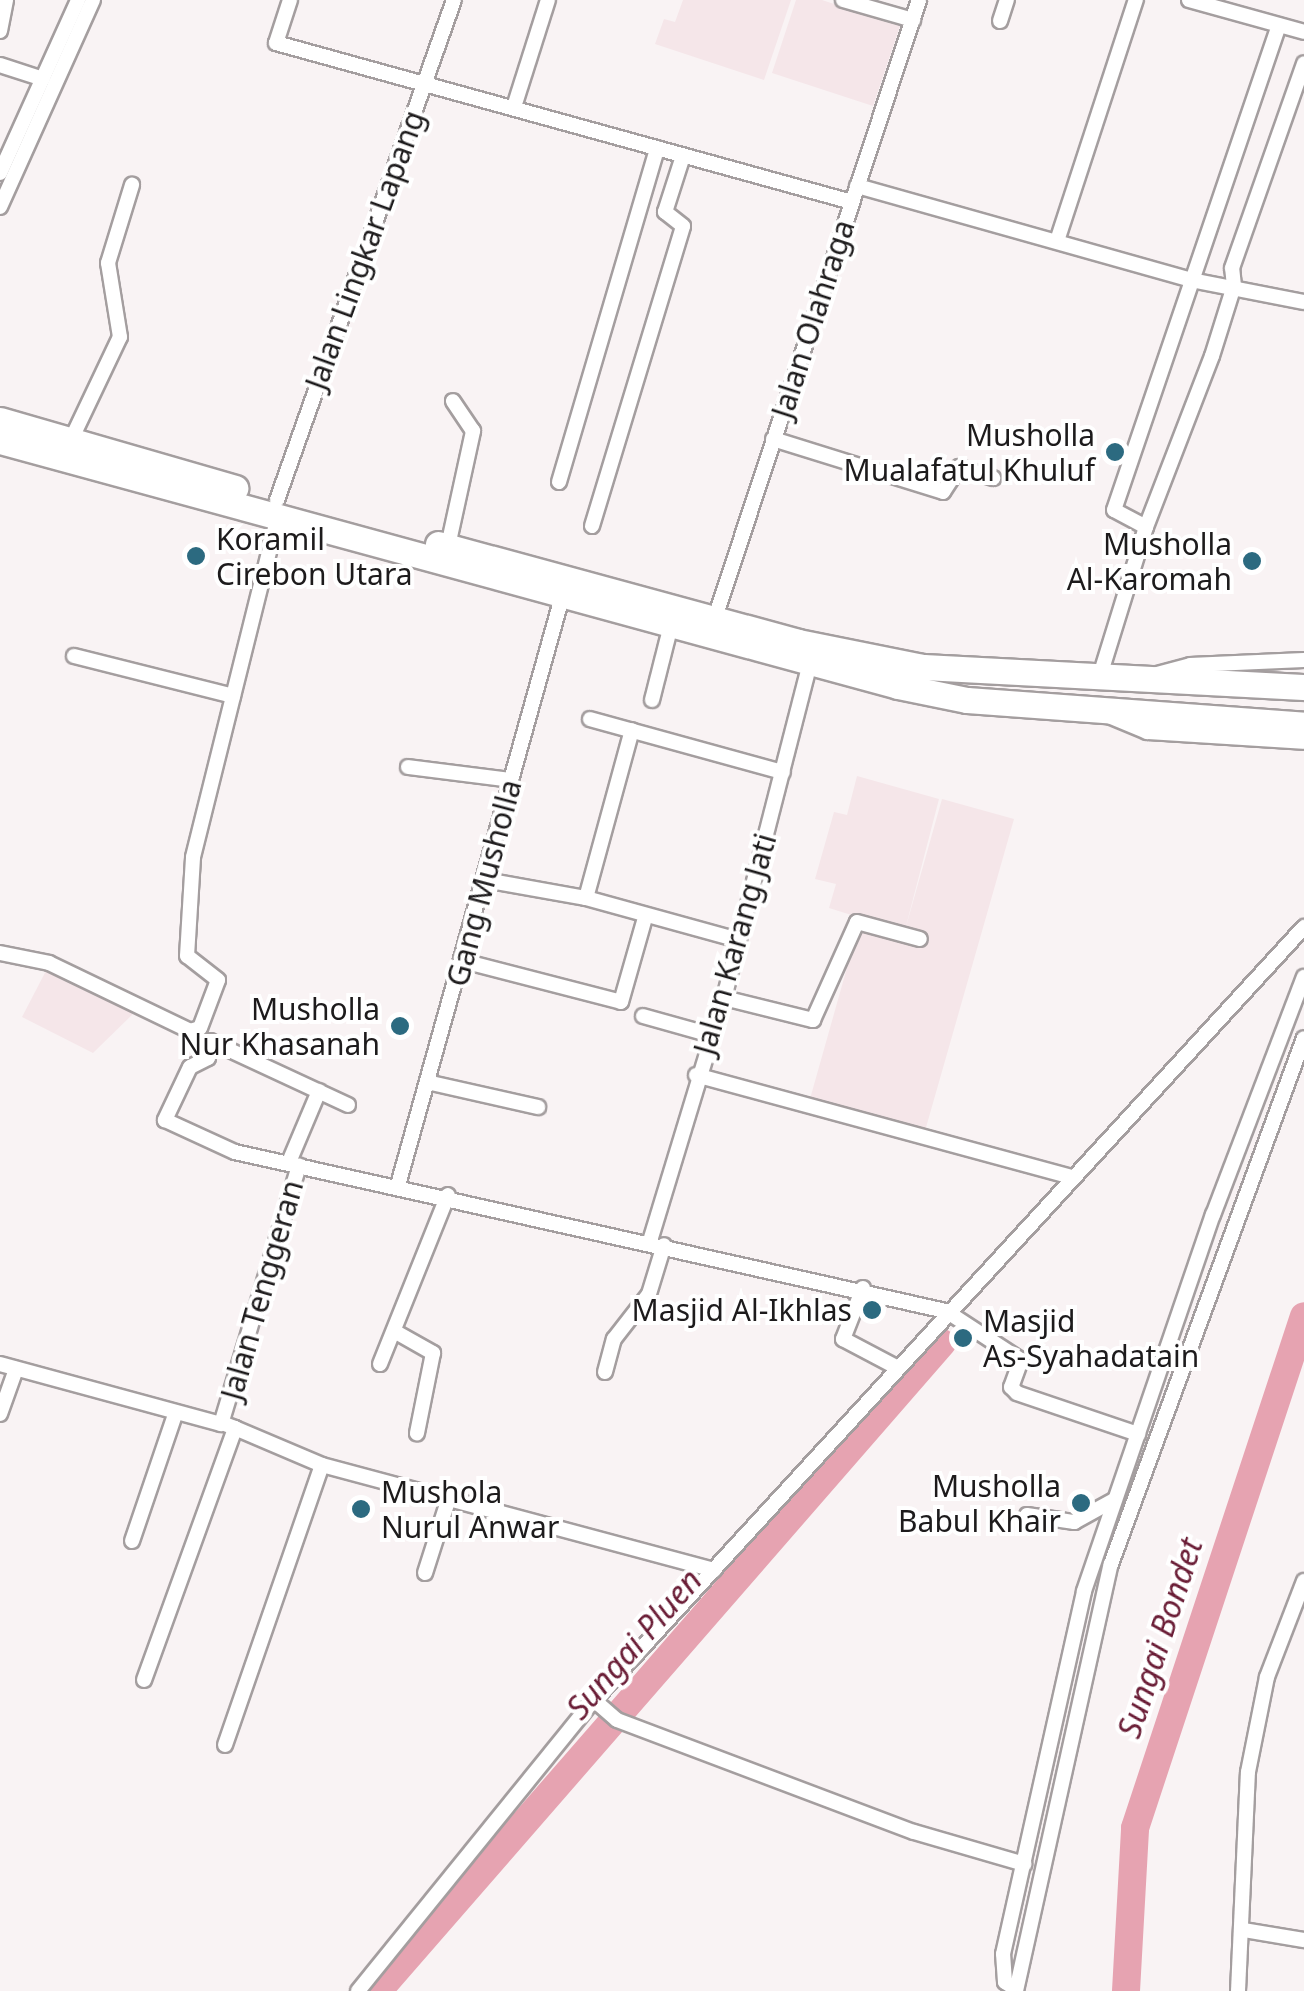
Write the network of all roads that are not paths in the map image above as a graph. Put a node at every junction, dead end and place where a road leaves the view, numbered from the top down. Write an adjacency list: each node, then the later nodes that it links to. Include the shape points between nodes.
1 (6, 0): 15 (street)
2 (78, 0): 19 (street)
3 (92, 0): 28 (street)
4 (290, 0): 20 (street, via 276,43)
5 (454, 0): 20 (street, Jalan Lingkar Lapang)
6 (548, 0): 21 (street)
7 (843, 0): 12 (street)
8 (919, 0): 12 (street, Jalan Olahraga)
9 (1007, 0): 13 (street)
10 (1136, 0): 29 (street)
11 (1188, 0): 14 (street)
12 (912, 20): 26 (street, Jalan Olahraga)
13 (1000, 20)
14 (1279, 25): 16 (street); 30 (street)
15 (0, 31)
16 (1304, 32)
17 (1304, 63): 31 (street, via 1232,268)
18 (0, 65): 19 (street)
19 (43, 79): 24 (street)
20 (424, 85): 21 (street); 41 (street, Jalan Lingkar Lapang)
21 (514, 106): 22 (street)
22 (656, 148): 23 (street); 39 (street)
23 (683, 156): 27 (street); 42 (street, via 664,212 683,226)
24 (0, 173)
25 (132, 185): 37 (street, via 108,263 120,337)
26 (857, 186): 27 (street, Jalan Olahraga); 29 (street)
27 (852, 202): 35 (street, Jalan Olahraga)
28 (0, 207)
29 (1056, 241): 30 (street)
30 (1192, 280): 31 (street); 43 (street, via 1114,510)
31 (1234, 286): 32 (street); 43 (street)
32 (1304, 302)
33 (453, 401): 44 (street, via 473,431)
34 (0, 420): 37 (highway)
35 (773, 439): 38 (street, via 943,492 959,467); 47 (street, Jalan Olahraga)
36 (0, 440): 40 (highway)
37 (71, 440): 40 (highway)
38 (994, 478)
39 (559, 482)
40 (193, 485): 41 (highway)
41 (289, 511): 44 (highway); 45 (highway); 54 (street, Jalan Lingkar Lapang)
42 (592, 526)
43 (1146, 526): 51 (street)
44 (448, 546): 45 (highway)
45 (565, 588): 46 (highway); 47 (highway); 63 (street, Gang Musholla)
46 (670, 628): 47 (highway); 55 (street)
47 (712, 629): 49 (highway)
48 (74, 656): 54 (street)
49 (812, 656): 51 (highway); 56 (highway, via 967,700); 62 (street, Jalan Karang Jati)
50 (1304, 660): 52 (street, via 1173,667)
51 (1098, 682): 52 (highway)
52 (1144, 684): 53 (highway)
53 (1304, 688)
54 (233, 696): 70 (street, Jalan Lingkar Lapang, via 191,874 187,956 218,980 198,1030 50,962)
55 (652, 700)
56 (1103, 712): 58 (highway); 60 (street, via 1147,732)
57 (590, 719): 59 (street)
58 (1304, 726)
59 (632, 730): 62 (street); 65 (street)
60 (1304, 742)
61 (408, 767): 63 (street)
62 (783, 772): 69 (street, Jalan Karang Jati)
63 (512, 780): 64 (street, Gang Musholla)
64 (485, 880): 65 (street); 71 (street, Gang Musholla)
65 (586, 898): 66 (street)
66 (645, 918): 69 (street); 71 (street, via 620,1002)
67 (1304, 927): 83 (street)
68 (920, 939): 73 (street, via 856,922 813,1020)
69 (739, 940): 73 (street, Jalan Karang Jati)
70 (0, 952)
71 (462, 960): 78 (street, Gang Musholla)
72 (1304, 977): 99 (street)
73 (724, 998): 75 (street, Jalan Karang Jati)
74 (643, 1016): 75 (street)
75 (711, 1035): 77 (street, Jalan Karang Jati)
76 (1304, 1038): 114 (street, via 1112,1564)
77 (696, 1075): 83 (street); 86 (street, Jalan Karang Jati)
78 (428, 1082): 81 (street); 84 (street, Gang Musholla)
79 (319, 1092): 80 (street); 82 (street, Jalan Tenggeran); 82 (street, via 210,1041 208,1058 192,1063 169,1107 168,1124 235,1152)
80 (348, 1106)
81 (538, 1107)
82 (294, 1164): 84 (street); 97 (street, Jalan Tenggeran)
83 (1072, 1177): 88 (street)
84 (398, 1186): 85 (street)
85 (448, 1195): 86 (street); 89 (street)
86 (657, 1243): 87 (street); 94 (street, Jalan Karang Jati, via 649,1294 618,1333)
87 (863, 1288): 88 (street); 92 (street, via 843,1339)
88 (951, 1314): 92 (street); 99 (street, via 1021,1360 1012,1387 1017,1393)
89 (394, 1331): 91 (street); 98 (street, via 433,1352)
90 (0, 1364): 93 (street, Jalan Tenggeran)
91 (380, 1364)
92 (896, 1366): 105 (street)
93 (16, 1369): 95 (street, Jalan Tenggeran); 96 (street)
94 (605, 1372)
95 (176, 1412): 97 (street, Jalan Tenggeran); 104 (street)
96 (0, 1414)
97 (228, 1426): 100 (street); 108 (street)
98 (417, 1433)
99 (1138, 1434): 101 (street)
100 (322, 1465): 102 (street); 110 (street)
101 (1114, 1500): 103 (street, via 1074,1522); 111 (street, via 1068,1652)
102 (448, 1502): 105 (street); 106 (street)
103 (1027, 1515)
104 (132, 1541)
105 (714, 1570): 109 (street)
106 (425, 1573)
107 (1304, 1581): 112 (street, via 1268,1678 1248,1772)
108 (144, 1680)
109 (596, 1702): 111 (street, via 612,1718 914,1832); 115 (street)
110 (224, 1745)
111 (1024, 1864): 114 (street, via 1002,1970)
112 (1244, 1930): 113 (street); 116 (street)
113 (1304, 1940)
114 (1016, 1990)
115 (358, 1991)
116 (1238, 1991)

